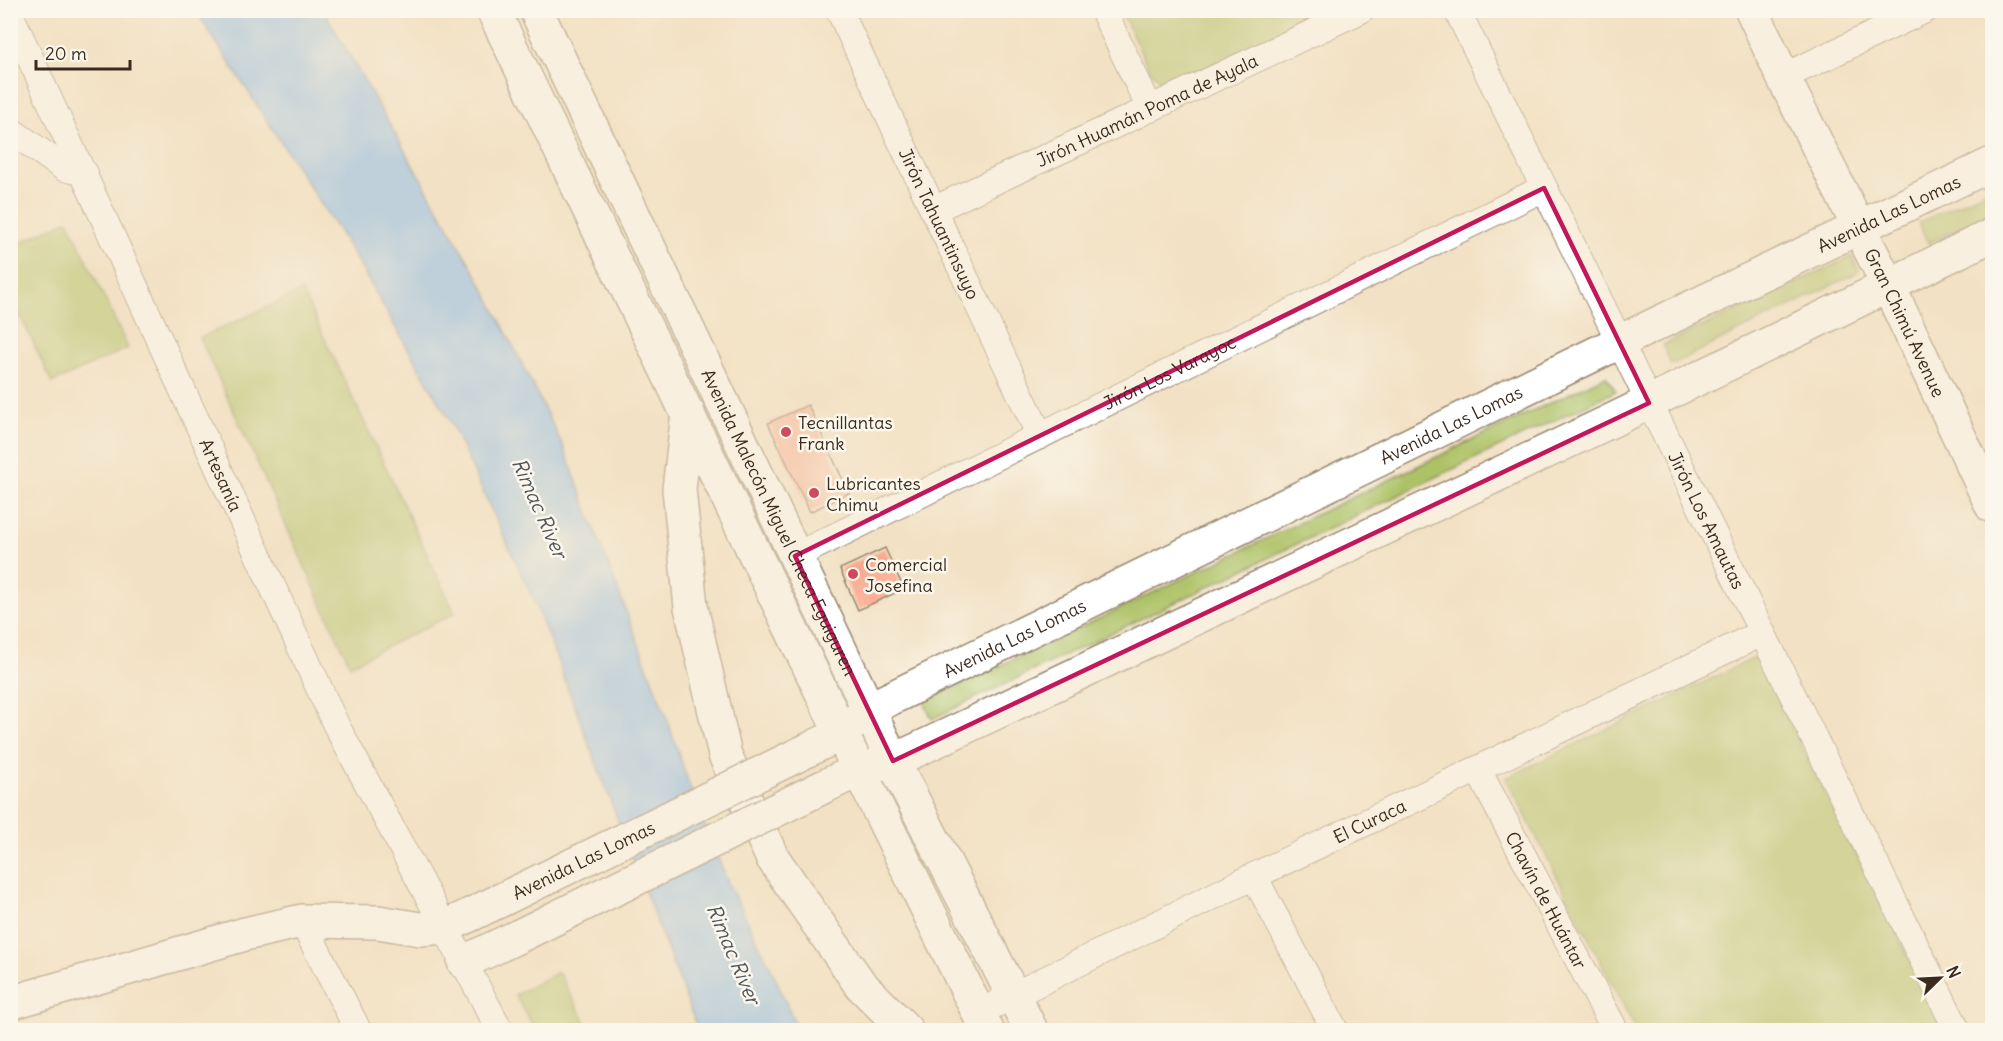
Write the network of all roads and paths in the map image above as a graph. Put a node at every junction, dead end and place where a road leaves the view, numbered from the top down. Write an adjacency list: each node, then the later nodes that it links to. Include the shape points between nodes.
1 (493, 10): 22 (main road, Avenida Malecón Miguel Checa Eguiguren)
2 (537, 10): 25 (main road, Avenida Malecón Miguel Checa Eguiguren)
3 (839, 10): 16 (street, Jirón Tahuantinsuyo)
4 (1103, 10): 11 (street)
5 (1362, 10): 11 (street, Jirón Huamán Poma de Ayala)
6 (1457, 10): 15 (street, Jirón Los Amautas)
7 (1752, 10): 10 (main road, Gran Chimú Avenue)
8 (1925, 10): 10 (street)
9 (14, 32): 14 (street, Artesanía)
10 (1783, 77): 17 (main road, Gran Chimú Avenue)
11 (1150, 109): 16 (street, Jirón Huamán Poma de Ayala)
12 (10, 130): 14 (street, via 64,168)
13 (1992, 164): 17 (main road, Avenida Las Lomas)
14 (85, 173): 34 (street, Artesanía, via 336,725)
15 (1544, 188): 20 (street, Jirón Los Amautas); 23 (street, Jirón Los Varayoc)
16 (933, 210): 23 (street, Jirón Tahuantinsuyo)
17 (1858, 226): 19 (main road, Gran Chimú Avenue); 20 (main road, Avenida Las Lomas)
18 (1992, 235): 19 (main road)
19 (1888, 285): 21 (main road); 24 (main road, Gran Chimú Avenue)
20 (1620, 342): 21 (street, Jirón Los Amautas); 27 (main road, Avenida Las Lomas)
21 (1649, 403): 26 (street, Jirón Los Amautas); 29 (main road)
22 (688, 413): 28 (main road, Avenida Malecón Miguel Checa Eguiguren); 41 (main road, via 679,489 691,607 725,755 772,857 860,984)
23 (1040, 436): 25 (street, Jirón Los Varayoc)
24 (1992, 506)
25 (795, 556): 27 (main road, Avenida Malecón Miguel Checa Eguiguren)
26 (1762, 633): 31 (street, El Curaca); 45 (street, Jirón Los Amautas)
27 (869, 709): 28 (main road, Avenida Las Lomas); 29 (main road, Avenida Malecón Miguel Checa Eguiguren)
28 (842, 733): 30 (main road, Avenida Malecón Miguel Checa Eguiguren); 34 (main road, Avenida Las Lomas, bridge)
29 (893, 760): 30 (main road); 36 (main road, Avenida Malecón Miguel Checa Eguiguren)
30 (859, 770): 35 (main road, bridge); 38 (main road, Avenida Malecón Miguel Checa Eguiguren)
31 (1478, 770): 32 (street, El Curaca); 44 (street, Chavín de Huántar)
32 (1254, 876): 36 (street, El Curaca); 43 (street)
33 (302, 921): 34 (main road, Avenida Las Lomas, via 378,922 420,929); 37 (main road, Avenida Las Lomas); 39 (street)
34 (445, 927): 35 (street, Artesanía)
35 (464, 962): 40 (street, Artesanía)
36 (1012, 996): 38 (street, El Curaca); 42 (main road, Avenida Malecón Miguel Checa Eguiguren)
37 (10, 1003)
38 (983, 1022)
39 (358, 1030)
40 (500, 1030)
41 (906, 1030)
42 (1030, 1030)
43 (1335, 1030)
44 (1615, 1030)
45 (1957, 1030)

